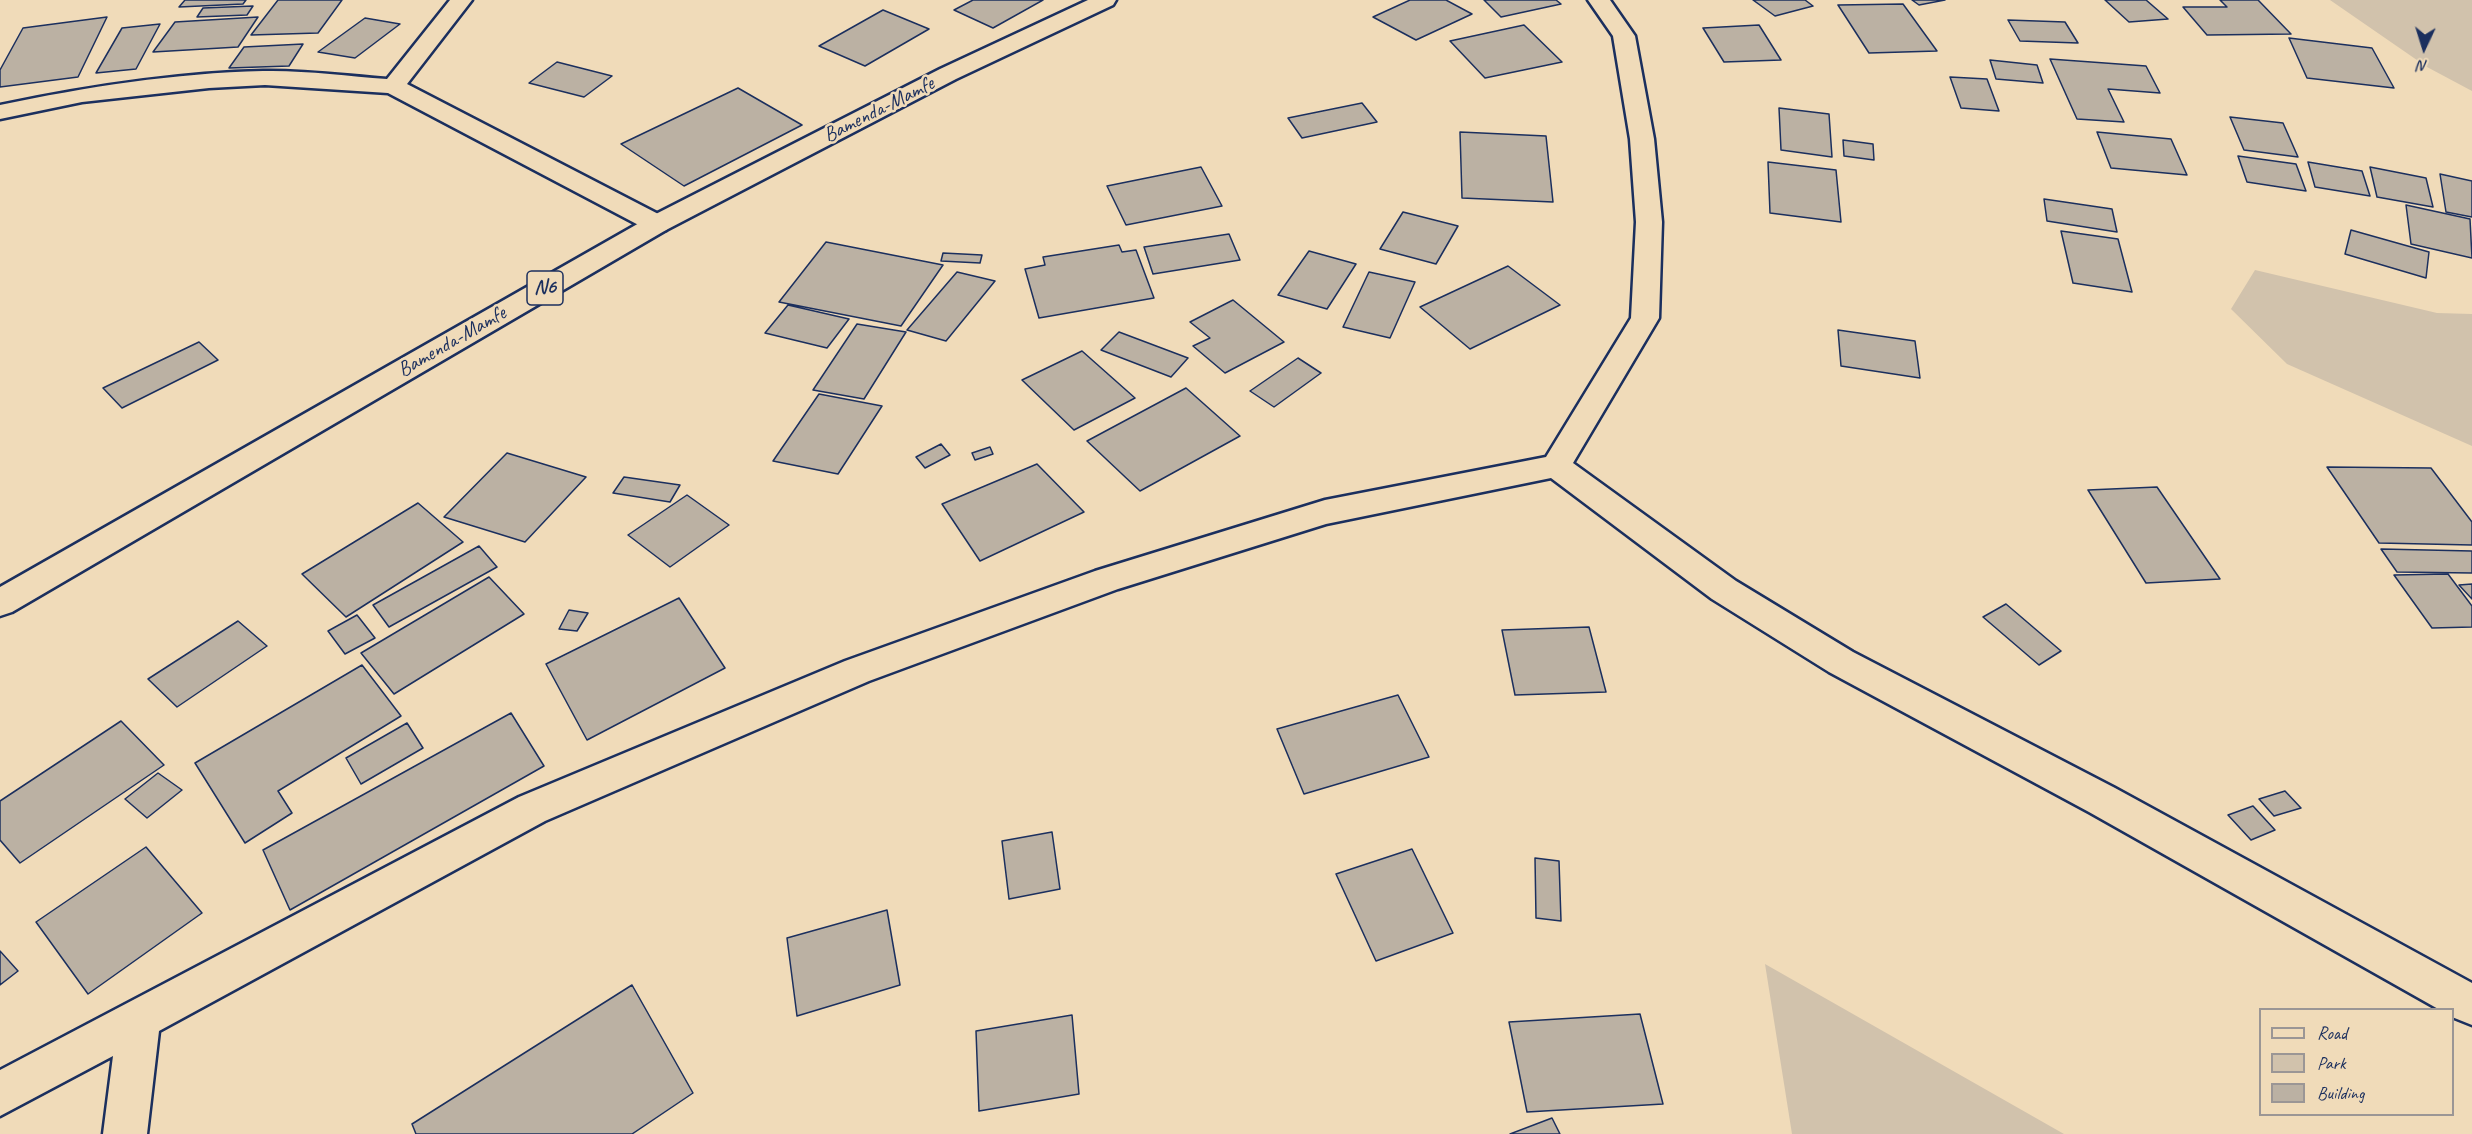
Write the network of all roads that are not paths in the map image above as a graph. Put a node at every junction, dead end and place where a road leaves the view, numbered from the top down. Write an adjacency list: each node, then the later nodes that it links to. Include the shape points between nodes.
1 (461, 0): 4 (main road)
2 (1105, 0): 6 (main road, Bamenda-Mamfe / N6, via 948,74)
3 (1599, 0): 7 (main road, via 1624,36 1642,139 1649,222 1646,318)
4 (393, 86): 5 (main road, via 265,78 82,94); 6 (main road)
5 (0, 112)
6 (657, 224): 8 (main road, Bamenda-Mamfe / N6)
7 (1556, 466): 9 (main road, via 1724,590 1842,662 2102,800); 10 (main road, via 1325,512 1107,579 857,671 532,809)
8 (0, 603)
9 (2472, 1005)
10 (139, 1020): 11 (main road); 12 (main road)
11 (0, 1094)
12 (125, 1134)

